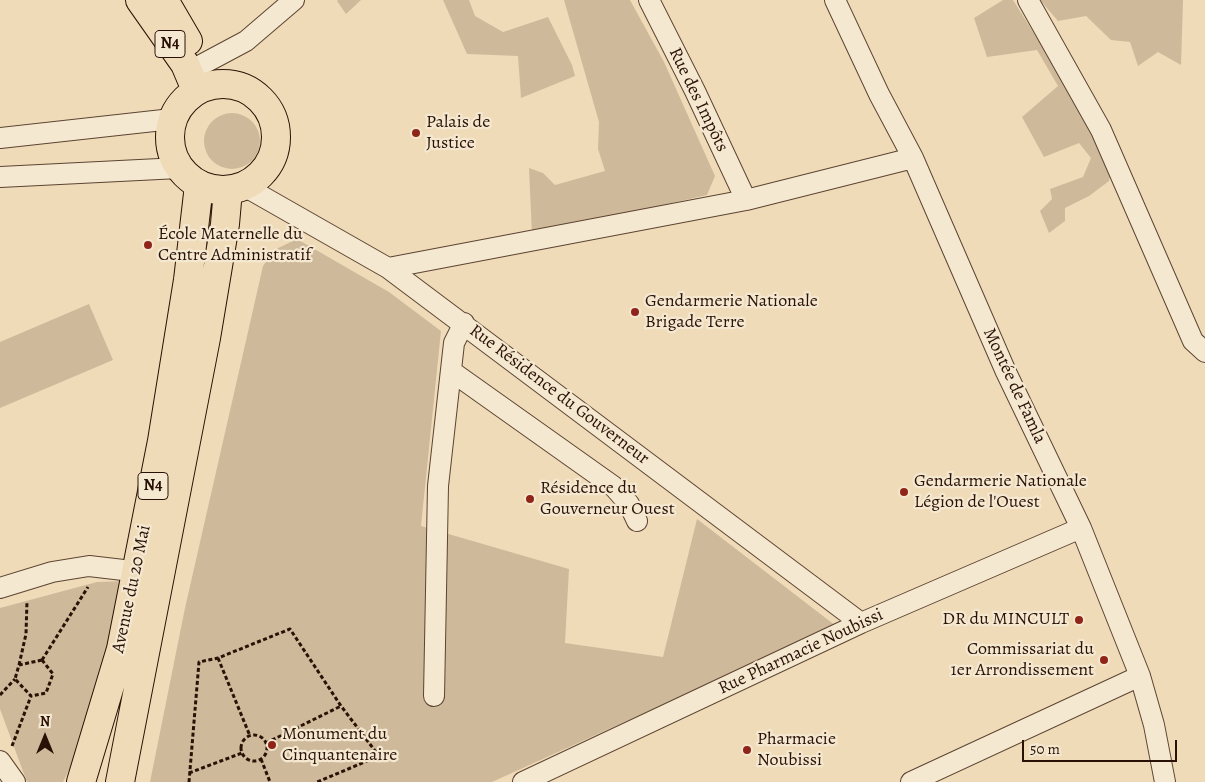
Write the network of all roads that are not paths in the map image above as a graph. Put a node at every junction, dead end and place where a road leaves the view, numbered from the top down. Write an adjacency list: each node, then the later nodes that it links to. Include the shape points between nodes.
1 (140, 0): 7 (highway, N4, via 185,64)
2 (164, 0): 7 (highway, N4)
3 (294, 0): 7 (street)
4 (649, 0): 15 (street, Rue des Impôts)
5 (835, 0): 10 (street, Montée de Famla)
6 (1028, 0): 18 (street, via 1116,160)
7 (205, 80): 8 (highway, via 182,103); 14 (highway, via 249,90 263,101 272,115 276,132 269,164 258,177)
8 (172, 120): 9 (street); 11 (highway, via 169,144)
9 (0, 138)
10 (913, 158): 15 (street); 21 (street, Montée de Famla, via 1006,372)
11 (178, 168): 12 (street); 13 (highway)
12 (0, 177)
13 (199, 186): 14 (highway); 22 (highway, Avenue du 20 Mai / N4, via 188,280 162,441)
14 (236, 188): 16 (street, Rue Résidence du Gouverneur); 22 (highway, Avenue du 20 Mai / N4, via 225,224 207,328)
15 (746, 200): 16 (street)
16 (388, 268): 17 (street, Rue Résidence du Gouverneur)
17 (464, 323): 19 (street, via 454,343); 24 (street, Rue Résidence du Gouverneur)
18 (1201, 342)
19 (451, 371): 20 (street, via 613,486 629,504); 26 (street, via 438,486)
20 (638, 521)
21 (1081, 528): 24 (street, Rue Pharmacie Noubissi); 25 (street, Montée de Famla)
22 (148, 573): 23 (street, via 97,565 52,572); 29 (highway, Avenue du 20 Mai / N4, via 121,649); 30 (highway, Avenue du 20 Mai / N4)
23 (0, 588)
24 (861, 623): 31 (street, Rue Pharmacie Noubissi)
25 (1140, 676): 32 (street); 33 (street, Montée de Famla)
26 (434, 696)
27 (1, 762): 28 (street)
28 (15, 782)
29 (81, 782)
30 (120, 782)
31 (523, 782)
32 (911, 782)
33 (1166, 782)

